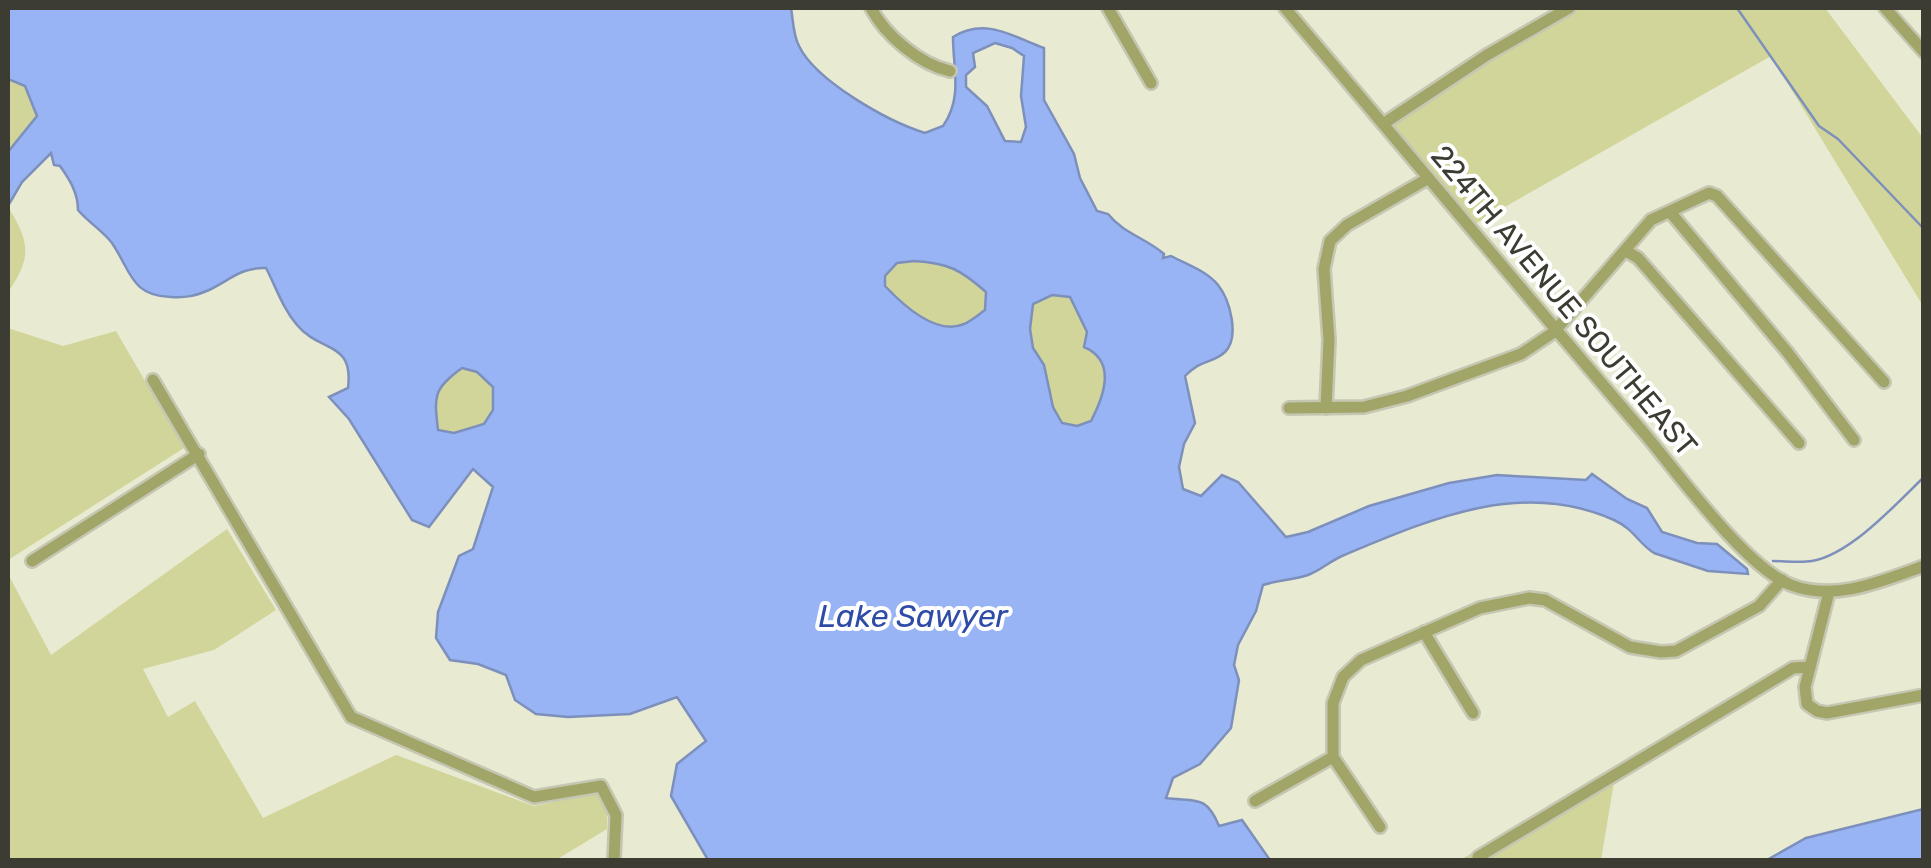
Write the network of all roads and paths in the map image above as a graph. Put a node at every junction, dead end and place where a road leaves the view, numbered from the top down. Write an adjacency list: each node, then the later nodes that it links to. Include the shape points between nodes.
1 (871, 8): 8 (street, via 895,38)
2 (1108, 8): 9 (street)
3 (1304, 8): 6 (street)
4 (1568, 8): 10 (street)
5 (1885, 8): 7 (street)
6 (1289, 11): 10 (street, 224TH AVENUE SOUTHEAST)
7 (1924, 52)
8 (950, 71)
9 (1151, 83)
10 (1383, 124): 11 (street, 224TH AVENUE SOUTHEAST)
11 (1427, 178): 14 (street, 224TH AVENUE SOUTHEAST); 18 (street, via 1330,241 1324,269)
12 (1671, 213): 13 (street, via 1651,220); 16 (street, via 1709,193 1717,196); 19 (street)
13 (1626, 251): 14 (street); 20 (street)
14 (1554, 332): 18 (street, via 1513,357 1408,396); 24 (street, 224TH AVENUE SOUTHEAST, via 1742,548)
15 (152, 380): 21 (street)
16 (1884, 382)
17 (1289, 408): 18 (street)
18 (1326, 408)
19 (1854, 440)
20 (1799, 443)
21 (199, 454): 22 (street); 34 (street, via 351,717 534,796 601,786 618,826)
22 (32, 561)
23 (1924, 566): 25 (street)
24 (1782, 580): 25 (street, 224TH AVENUE SOUTHEAST); 26 (street, via 1758,606 1688,646 1661,652 1630,647 1546,600 1480,608)
25 (1829, 592): 27 (street)
26 (1424, 632): 29 (street); 30 (street, via 1362,660 1343,677 1333,703)
27 (1810, 667): 28 (street, via 1805,700 1817,711); 33 (street, via 1793,668)
28 (1924, 695)
29 (1473, 713)
30 (1333, 756): 31 (street); 32 (street)
31 (1256, 801)
32 (1380, 828)
33 (1478, 857)
34 (614, 860)

